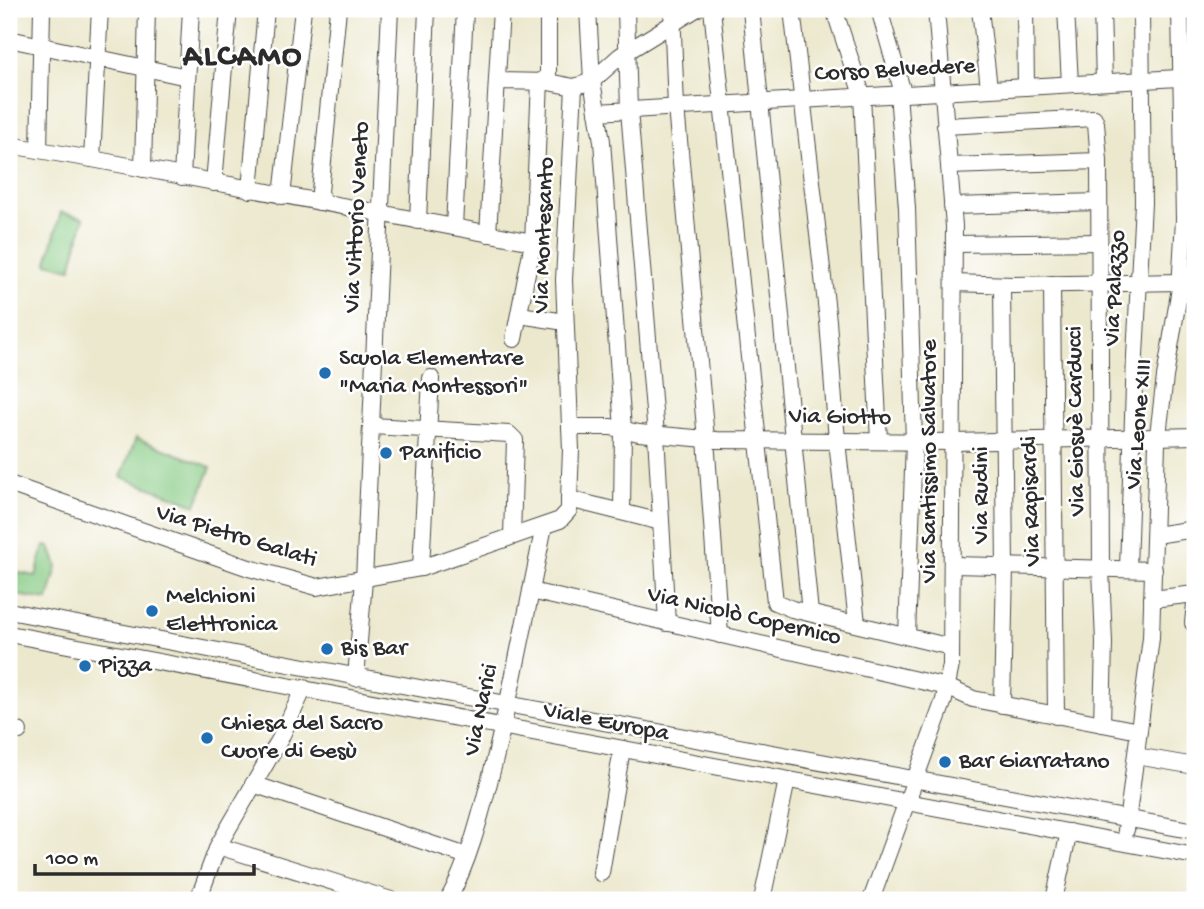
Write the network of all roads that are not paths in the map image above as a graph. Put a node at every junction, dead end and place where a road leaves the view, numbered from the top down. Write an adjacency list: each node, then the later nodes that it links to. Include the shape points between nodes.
1 (42, 9): 31 (street)
2 (100, 9): 33 (street)
3 (147, 9): 34 (street)
4 (191, 9): 35 (street)
5 (229, 9): 63 (street)
6 (266, 9): 64 (street)
7 (303, 9): 65 (street)
8 (338, 9): 66 (street)
9 (390, 9): 69 (street, Via Vittorio Veneto)
10 (427, 9): 71 (street)
11 (465, 9): 72 (street)
12 (501, 9): 39 (street)
13 (548, 9): 40 (street)
14 (588, 9): 37 (street)
15 (626, 9): 32 (street)
16 (696, 9): 29 (street)
17 (712, 9): 51 (street)
18 (751, 9): 50 (street)
19 (792, 9): 49 (street)
20 (834, 9): 48 (street)
21 (879, 9): 47 (street)
22 (936, 9): 46 (street, Via Santissimo Salvatore)
23 (980, 9): 45 (street)
24 (1026, 9): 44 (street)
25 (1066, 9): 42 (street)
26 (1102, 9): 41 (street)
27 (1141, 9): 38 (street, Via Palazzo)
28 (1180, 9): 36 (street, Via Leone XIII)
29 (672, 16): 32 (street); 52 (street)
30 (9, 39): 31 (street)
31 (41, 45): 33 (street); 57 (street)
32 (626, 52): 37 (street); 53 (street)
33 (98, 57): 34 (street); 58 (street)
34 (145, 67): 35 (street); 61 (street)
35 (187, 77): 62 (street)
36 (1188, 78): 38 (street, Corso Belvedere); 70 (street, Via Leone XIII)
37 (592, 80): 43 (street); 54 (street)
38 (1141, 80): 41 (street, Corso Belvedere); 79 (street, Via Palazzo, via 1143,203)
39 (497, 81): 40 (street); 73 (street)
40 (544, 81): 43 (street); 74 (street)
41 (1104, 82): 42 (street, Corso Belvedere)
42 (1070, 84): 44 (street, Corso Belvedere)
43 (574, 87): 85 (street, Via Montesanto)
44 (1026, 87): 45 (street, Corso Belvedere)
45 (989, 88): 46 (street, Corso Belvedere)
46 (942, 91): 47 (street, Corso Belvedere); 55 (street, Via Santissimo Salvatore)
47 (901, 93): 48 (street, Corso Belvedere); 104 (street)
48 (862, 95): 49 (street, Corso Belvedere); 103 (street)
49 (802, 99): 50 (street, Corso Belvedere); 102 (street)
50 (761, 102): 51 (street, Corso Belvedere); 100 (street)
51 (722, 104): 52 (street, Corso Belvedere); 99 (street)
52 (676, 107): 53 (street, Corso Belvedere); 97 (street)
53 (629, 110): 54 (street, Corso Belvedere); 92 (street)
54 (597, 113): 90 (street)
55 (945, 126): 59 (street, Via Giosuè Carducci, via 1094,118); 60 (street, Via Santissimo Salvatore)
56 (9, 145): 57 (street)
57 (39, 150): 58 (street)
58 (92, 159): 61 (street)
59 (1099, 161): 60 (street); 67 (street, Via Giosuè Carducci)
60 (949, 166): 68 (street, Via Santissimo Salvatore)
61 (143, 169): 62 (street)
62 (182, 177): 63 (street)
63 (214, 183): 64 (street)
64 (250, 190): 65 (street)
65 (282, 196): 66 (street)
66 (319, 202): 69 (street)
67 (1099, 202): 68 (street); 75 (street, Via Giosuè Carducci)
68 (952, 206): 76 (street, Via Santissimo Salvatore)
69 (381, 215): 71 (street); 88 (street, Via Vittorio Veneto)
70 (1190, 218): 77 (street, Via Leone XIII)
71 (418, 221): 72 (street)
72 (454, 228): 73 (street)
73 (488, 234): 74 (street)
74 (533, 242): 84 (street)
75 (1099, 242): 76 (street); 82 (street, Via Giosuè Carducci)
76 (954, 244): 80 (street, Via Santissimo Salvatore)
77 (1188, 263): 78 (street, Via Leone XIII)
78 (1181, 282): 79 (street); 93 (street, Via Leone XIII)
79 (1138, 283): 82 (street); 95 (street, Via Palazzo)
80 (954, 284): 83 (street); 105 (street, Via Santissimo Salvatore)
81 (1052, 284): 82 (street); 83 (street); 98 (street, Via Rapisardi)
82 (1099, 284): 96 (street, Via Giosuè Carducci)
83 (1002, 285): 101 (street, Via Rudini)
84 (520, 314): 85 (street); 86 (street)
85 (565, 322): 89 (street, Via Montesanto)
86 (514, 339)
87 (431, 378): 91 (street)
88 (372, 426): 91 (street); 121 (street, Via Vittorio Veneto)
89 (570, 427): 90 (street, Via Giotto); 107 (street, Via Montesanto)
90 (622, 429): 92 (street, Via Giotto); 108 (street)
91 (429, 430): 113 (street, via 509,434 515,440); 116 (street)
92 (656, 435): 97 (street, Via Giotto); 109 (street)
93 (1158, 436): 94 (street, Via Giotto); 95 (street, Via Giotto); 112 (street, Via Leone XIII)
94 (1195, 436)
95 (1133, 437): 96 (street, Via Giotto); 119 (street, Via Palazzo)
96 (1102, 438): 98 (street, Via Giotto); 118 (street, Via Giosuè Carducci)
97 (706, 439): 99 (street, Via Giotto); 132 (street)
98 (1052, 439): 101 (street, Via Giotto); 117 (street, Via Rapisardi)
99 (757, 440): 100 (street, Via Giotto); 127 (street, via 775,601)
100 (793, 440): 102 (street, Via Giotto); 127 (street)
101 (1005, 440): 105 (street, Via Giotto); 115 (street, Via Rudini)
102 (837, 441): 103 (street, Via Giotto); 129 (street)
103 (879, 441): 104 (street, Via Giotto)
104 (915, 442): 105 (street, Via Giotto); 133 (street)
105 (954, 442): 114 (street, Via Santissimo Salvatore)
106 (9, 484): 121 (street, Via Pietro Galati, via 249,568 317,587)
107 (569, 504): 108 (street); 110 (street, Via Pietro Galati, via 561,520)
108 (622, 512): 109 (street)
109 (661, 522): 128 (street)
110 (544, 526): 113 (street, Via Pietro Galati); 122 (street, Via Narici)
111 (1195, 529): 112 (street)
112 (1155, 535): 120 (street, Via Leone XIII)
113 (512, 536): 116 (street, Via Pietro Galati)
114 (953, 565): 115 (street); 134 (street, Via Santissimo Salvatore)
115 (1005, 567): 117 (street); 139 (street, Via Rudini)
116 (421, 568): 121 (street, Via Pietro Galati)
117 (1056, 568): 118 (street); 140 (street, Via Rapisardi)
118 (1101, 569): 119 (street); 141 (street, Via Giosuè Carducci)
119 (1128, 569): 120 (street)
120 (1154, 570): 124 (street, Via Leone XIII)
121 (364, 580): 135 (street, Via Vittorio Veneto)
122 (531, 591): 128 (street, Via Nicolò Copernico); 138 (street, Via Narici)
123 (1195, 594): 124 (street)
124 (1152, 599): 143 (street, Via Leone XIII)
125 (1195, 604): 130 (street)
126 (9, 611): 135 (street, Viale Europa)
127 (810, 613): 129 (street)
128 (667, 623): 132 (street, Via Nicolò Copernico)
129 (858, 623): 133 (street)
130 (1193, 623)
131 (9, 634): 137 (street, Viale Europa)
132 (720, 635): 136 (street, Via Nicolò Copernico)
133 (907, 636): 134 (street)
134 (951, 647): 136 (street, Via Santissimo Salvatore)
135 (356, 678): 138 (street, Viale Europa)
136 (947, 687): 139 (street, Via Nicolò Copernico); 148 (street, Via Santissimo Salvatore)
137 (304, 688): 142 (street, Viale Europa); 149 (street)
138 (507, 704): 142 (street, Via Narici); 148 (street, Viale Europa)
139 (1002, 705): 140 (street, Via Nicolò Copernico)
140 (1056, 716): 141 (street, Via Nicolò Copernico)
141 (1102, 724): 143 (street, Via Nicolò Copernico)
142 (503, 726): 144 (street, Viale Europa); 156 (street, Via Narici)
143 (1139, 731): 145 (street, Via Leone XIII)
144 (622, 749): 147 (street, Viale Europa); 158 (street)
145 (1136, 756): 146 (street); 151 (street, Via Leone XIII)
146 (1195, 766)
147 (787, 780): 150 (street, Viale Europa); 162 (street)
148 (915, 780): 150 (street, Via Santissimo Salvatore); 151 (street, Viale Europa)
149 (253, 784): 155 (street); 156 (street)
150 (905, 803): 153 (street, Viale Europa); 163 (street, Via Santissimo Salvatore)
151 (1128, 819): 152 (street, Viale Europa); 154 (street, Via Leone XIII)
152 (1195, 831)
153 (1069, 832): 154 (street, Viale Europa); 164 (street)
154 (1124, 843): 157 (street, Viale Europa)
155 (218, 846): 159 (street); 160 (street)
156 (467, 856): 161 (street, Via Narici)
157 (1195, 856)
158 (601, 873)
159 (198, 900)
160 (391, 900)
161 (448, 900)
162 (762, 900)
163 (871, 900)
164 (1054, 900)

